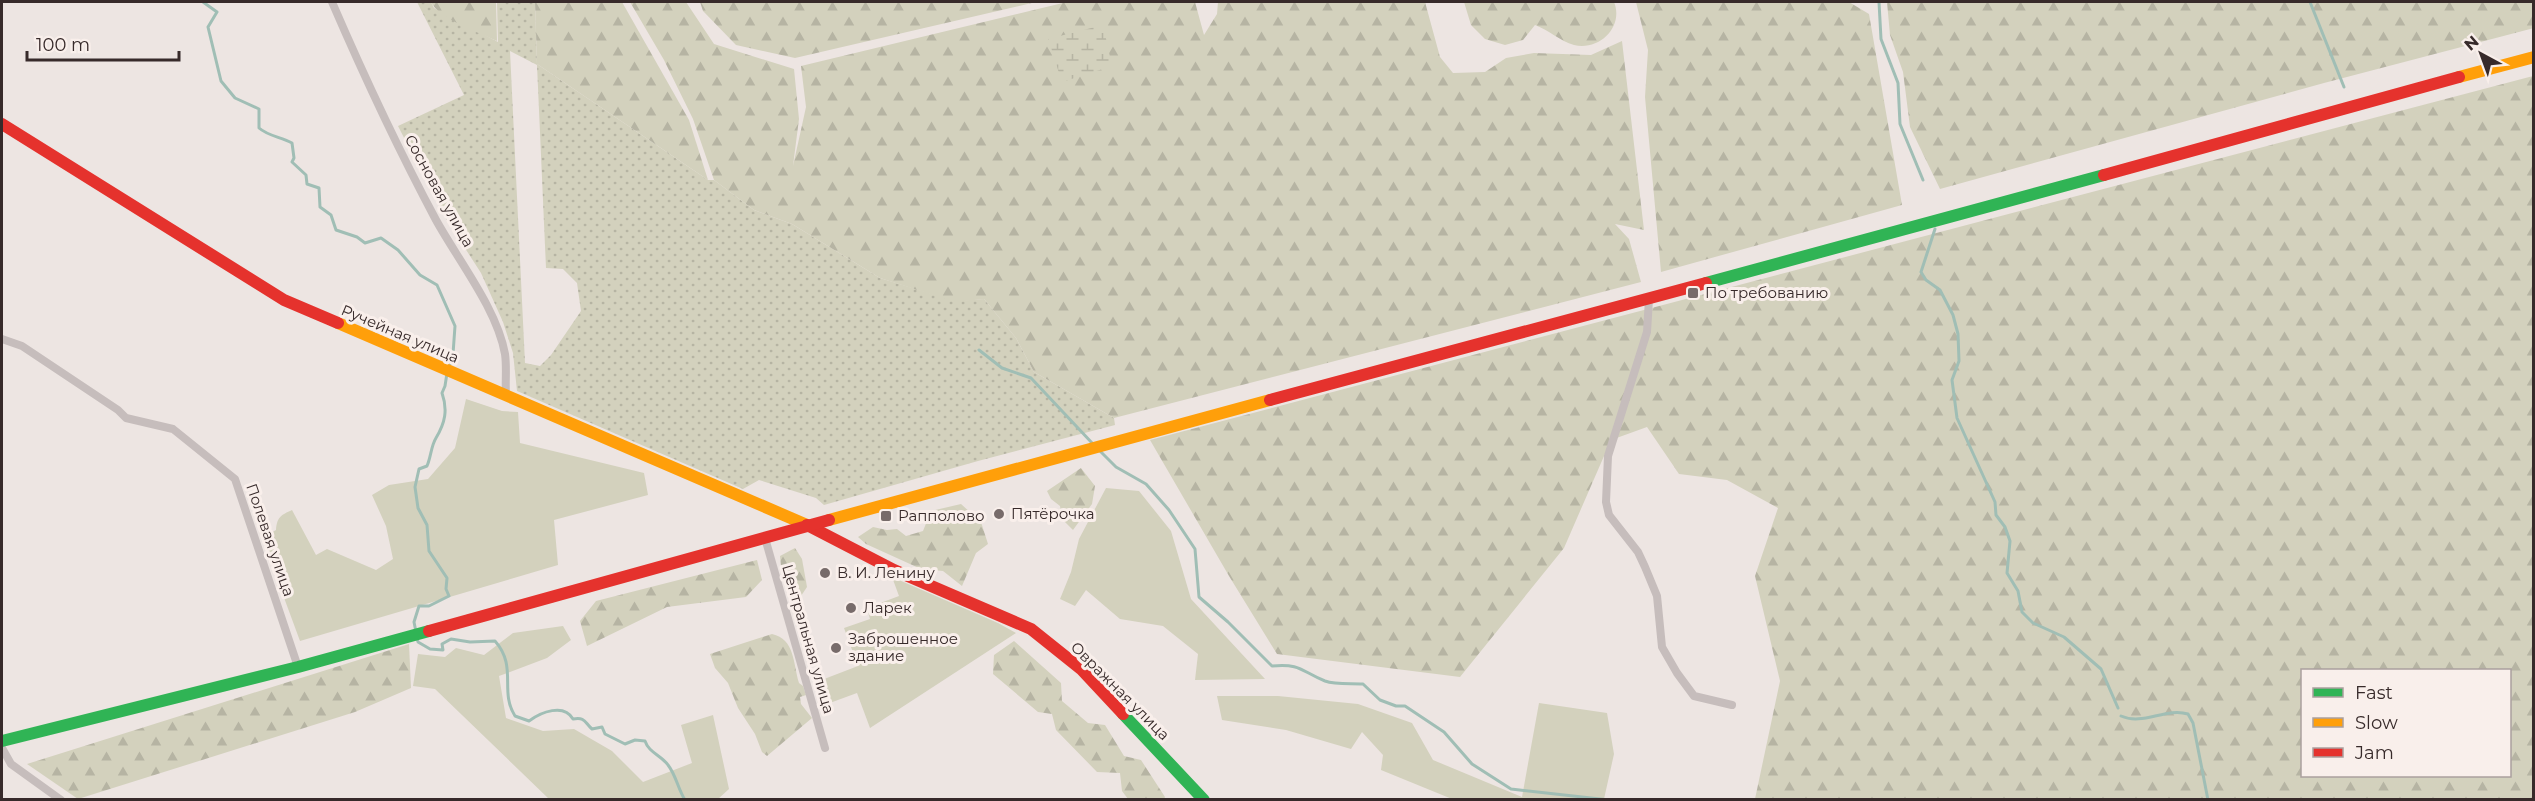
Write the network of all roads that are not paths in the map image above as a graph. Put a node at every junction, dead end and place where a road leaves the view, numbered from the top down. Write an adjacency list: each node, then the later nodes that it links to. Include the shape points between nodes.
1 (332, 2): 6 (street, Сосновая улица, via 401,152 437,222 474,280 496,327 505,354)
2 (2534, 57): 4 (main road)
3 (2, 124): 6 (main road, Ручейная улица, via 284,300)
4 (1649, 298): 7 (main road); 10 (street, via 1647,332 1608,456 1606,502 1609,515 1645,567 1656,596 1662,647 1677,673 1694,696)
5 (2, 339): 9 (street, Полевая улица, via 31,353 126,418 173,429 235,479)
6 (506, 396): 7 (main road, Ручейная улица)
7 (809, 526): 8 (main road); 15 (main road, Овражная улица, via 905,575 1032,629 1081,669)
8 (765, 538): 9 (main road); 13 (street, Центральная улица)
9 (298, 667): 11 (main road)
10 (1732, 705)
11 (2, 741)
12 (2, 748): 14 (street, via 11,764)
13 (825, 748)
14 (61, 800)
15 (1204, 800)

